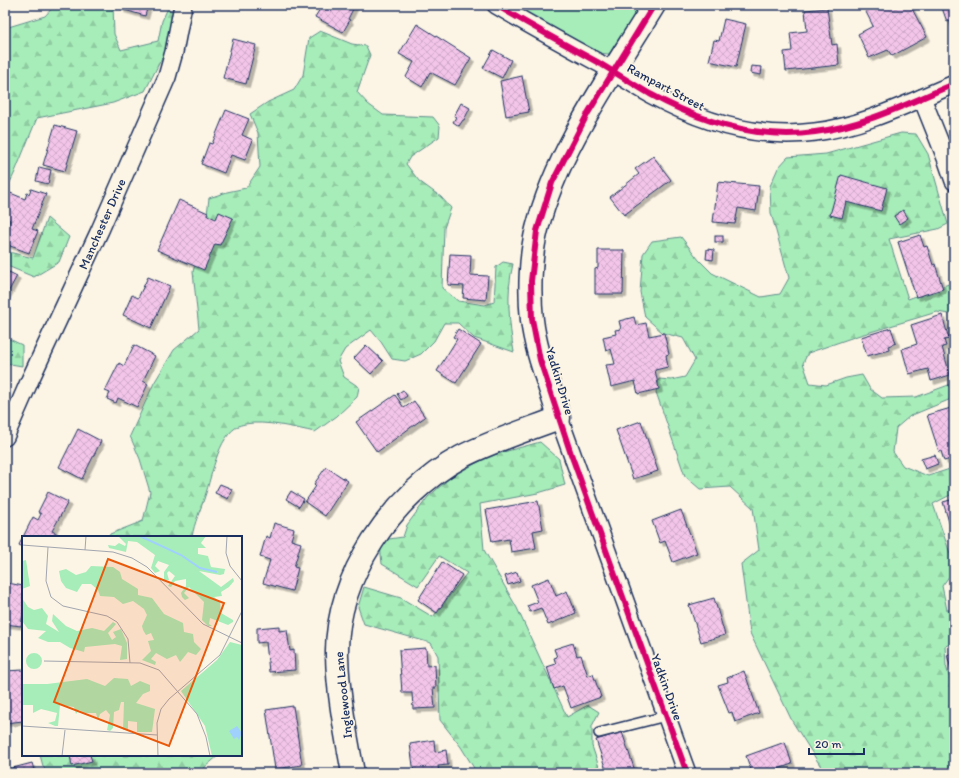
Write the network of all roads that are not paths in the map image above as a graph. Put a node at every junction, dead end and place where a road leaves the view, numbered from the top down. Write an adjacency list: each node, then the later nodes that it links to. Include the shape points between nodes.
1 (183, 5): 9 (street, Manchester Drive, via 167,77)
2 (496, 5): 4 (street, Rampart Street)
3 (654, 5): 4 (street, Yadkin Drive)
4 (613, 72): 6 (street, Rampart Street, via 703,119 726,127 762,133 816,132 853,125); 8 (street, Yadkin Drive, via 561,164 552,183 537,231 531,281 532,319 540,360)
5 (954, 84): 6 (street, Rampart Street)
6 (922, 98): 7 (street)
7 (954, 181)
8 (559, 418): 10 (street, Yadkin Drive); 12 (street, Inglewood Lane, via 460,458 407,497 375,537 352,582 338,634 340,693)
9 (5, 437)
10 (666, 716): 11 (lane); 13 (street, Yadkin Drive)
11 (599, 733)
12 (353, 773)
13 (687, 773)

